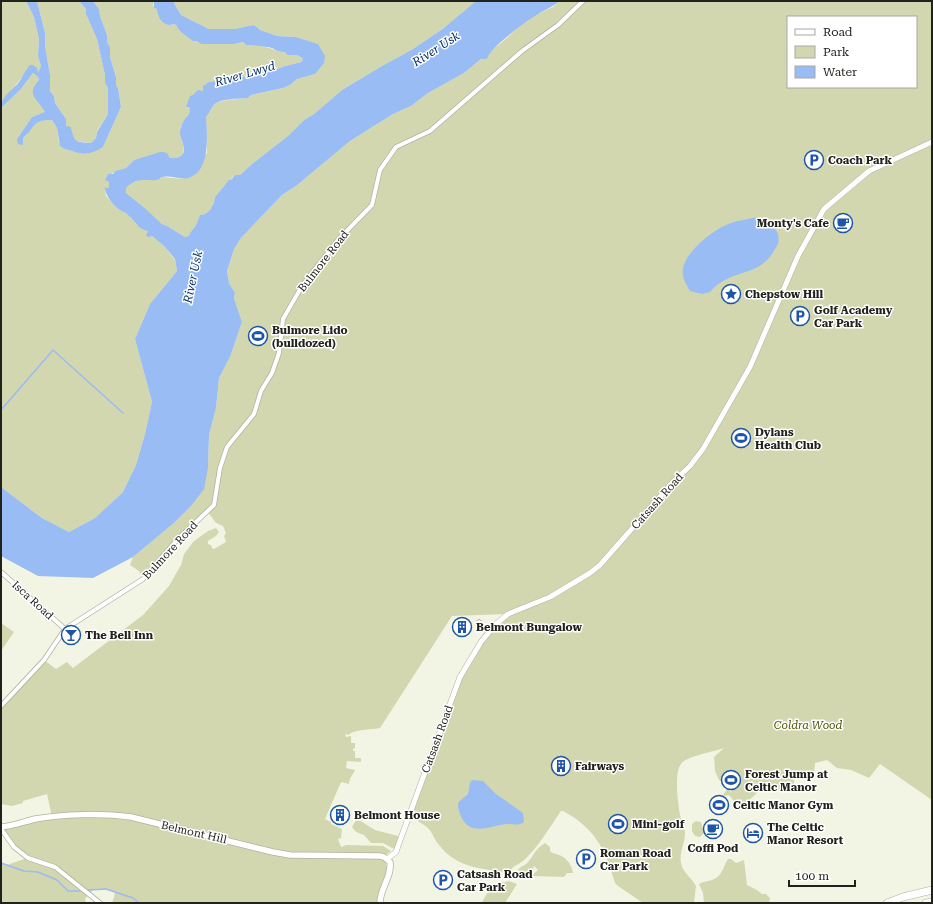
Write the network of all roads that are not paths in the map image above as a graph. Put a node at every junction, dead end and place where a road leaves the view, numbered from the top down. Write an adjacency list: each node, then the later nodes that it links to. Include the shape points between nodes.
1 (583, 1): 5 (street, Bulmore Road, via 558,25 522,51 430,131 396,147 380,170 372,205 338,240 302,286 284,319 272,373 261,391 254,414 227,447 220,468 214,505 177,540 143,579)
2 (932, 142): 6 (street, Catsash Road, via 869,171 824,209 798,256 750,367 703,449 690,466 600,565 550,596 508,615)
3 (1, 572): 5 (street, Isca Road)
4 (479, 622): 6 (street)
5 (65, 629): 7 (street, Bulmore Road, via 44,660)
6 (488, 632): 9 (street, Catsash Road, via 460,677 396,852)
7 (1, 706)
8 (1, 828): 9 (main road, Belmont Hill, via 52,817 119,815 284,854 380,856); 12 (street, via 14,847 28,858 55,867)
9 (387, 859): 13 (main road, via 390,862 390,872 380,896)
10 (932, 890): 14 (highway)
11 (932, 902): 15 (highway)
12 (100, 903)
13 (380, 903)
14 (887, 903)
15 (926, 903)

